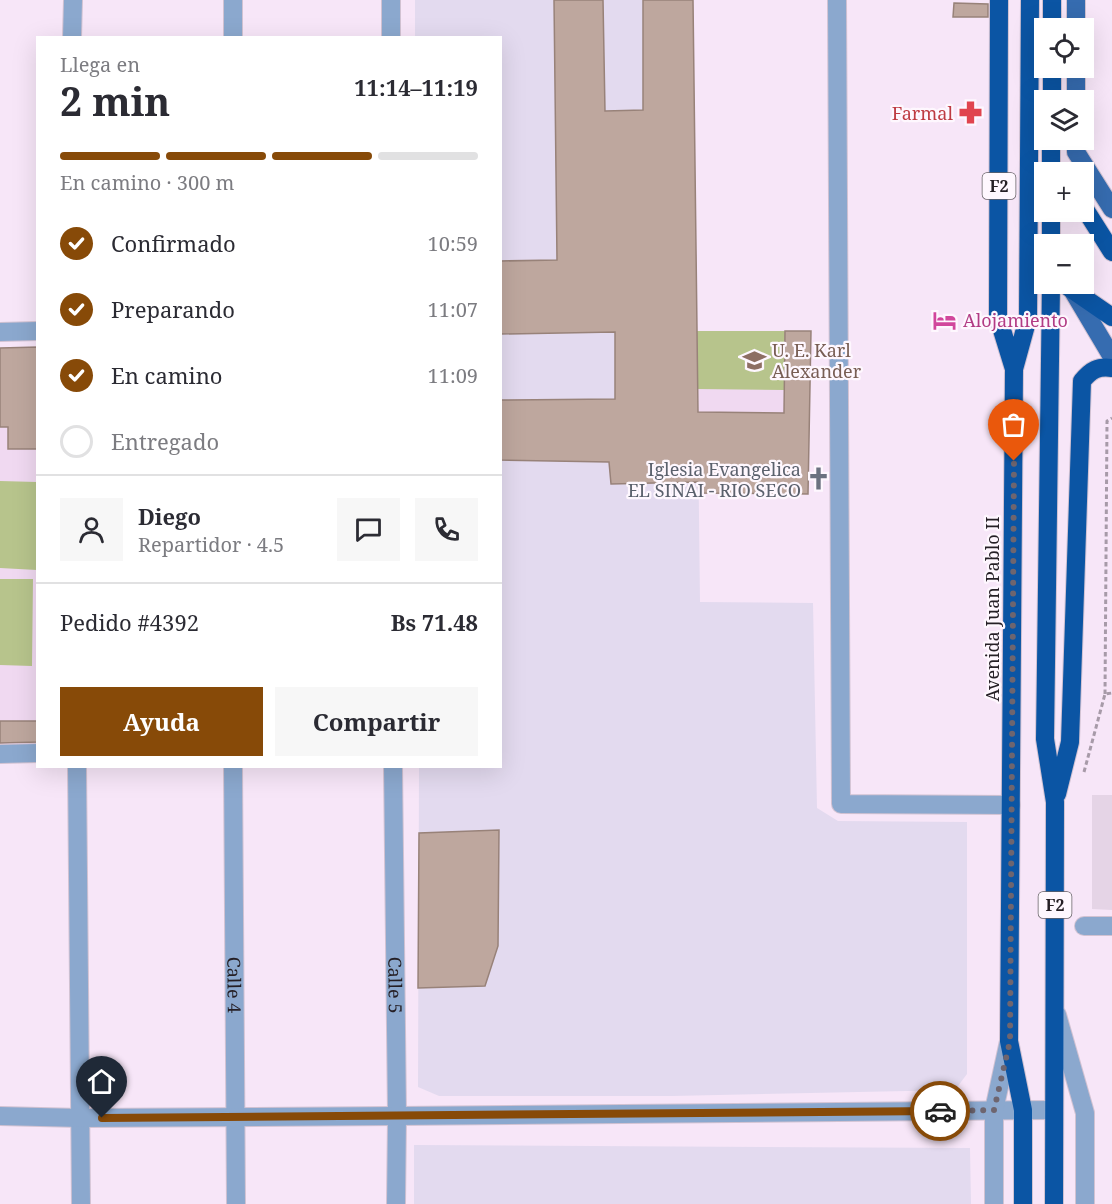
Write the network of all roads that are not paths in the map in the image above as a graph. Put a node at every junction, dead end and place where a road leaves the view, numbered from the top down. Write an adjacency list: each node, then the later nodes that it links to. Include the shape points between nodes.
1 (73, 0): 9 (street)
2 (234, 0): 10 (street)
3 (391, 0): 11 (street)
4 (837, 0): 33 (street, via 841,804)
5 (999, 0): 26 (highway, Avenida Juan Pablo II / F2, via 998,317)
6 (1076, 0): 8 (main road)
7 (1030, 4): 15 (highway, F2)
8 (1076, 18)
9 (72, 36)
10 (233, 36)
11 (391, 36)
12 (1078, 150): 13 (main road)
13 (1112, 208)
14 (1093, 222): 16 (highway)
15 (1035, 234)
16 (1112, 252)
17 (1034, 280): 26 (highway, F2)
18 (1051, 294): 32 (highway, F2, via 1045,739)
19 (1073, 294): 24 (main road)
20 (1080, 294): 21 (highway)
21 (1112, 317)
22 (36, 331): 23 (street)
23 (0, 332)
24 (1112, 357)
25 (1112, 368): 32 (highway, via 1091,370 1082,381 1070,742)
26 (1014, 369): 33 (highway, Avenida Juan Pablo II / F2)
27 (36, 753): 28 (street)
28 (0, 754)
29 (76, 768): 44 (street)
30 (233, 768): 42 (street, Calle 4)
31 (393, 768): 43 (street, Calle 5)
32 (1055, 802): 36 (highway, F2)
33 (1011, 805): 37 (highway, Avenida Juan Pablo II / F2)
34 (1084, 926): 35 (street)
35 (1112, 926)
36 (1055, 1007): 40 (highway, F2); 51 (street, via 1085,1113)
37 (1010, 1041): 38 (street, Avenida Juan Pablo II); 39 (highway, Avenida Juan Pablo II / F2)
38 (994, 1110): 39 (street); 43 (street); 48 (street, Avenida Juan Pablo II)
39 (1023, 1110): 40 (street); 49 (highway, Avenida Juan Pablo II / F2)
40 (1053, 1110): 50 (highway, F2)
41 (0, 1116): 44 (street)
42 (235, 1116): 43 (street); 44 (street); 46 (street, Calle 4)
43 (397, 1116): 47 (street, Calle 5)
44 (80, 1118): 45 (street)
45 (81, 1204)
46 (236, 1204)
47 (396, 1204)
48 (993, 1204)
49 (1023, 1204)
50 (1054, 1204)
51 (1085, 1204)

